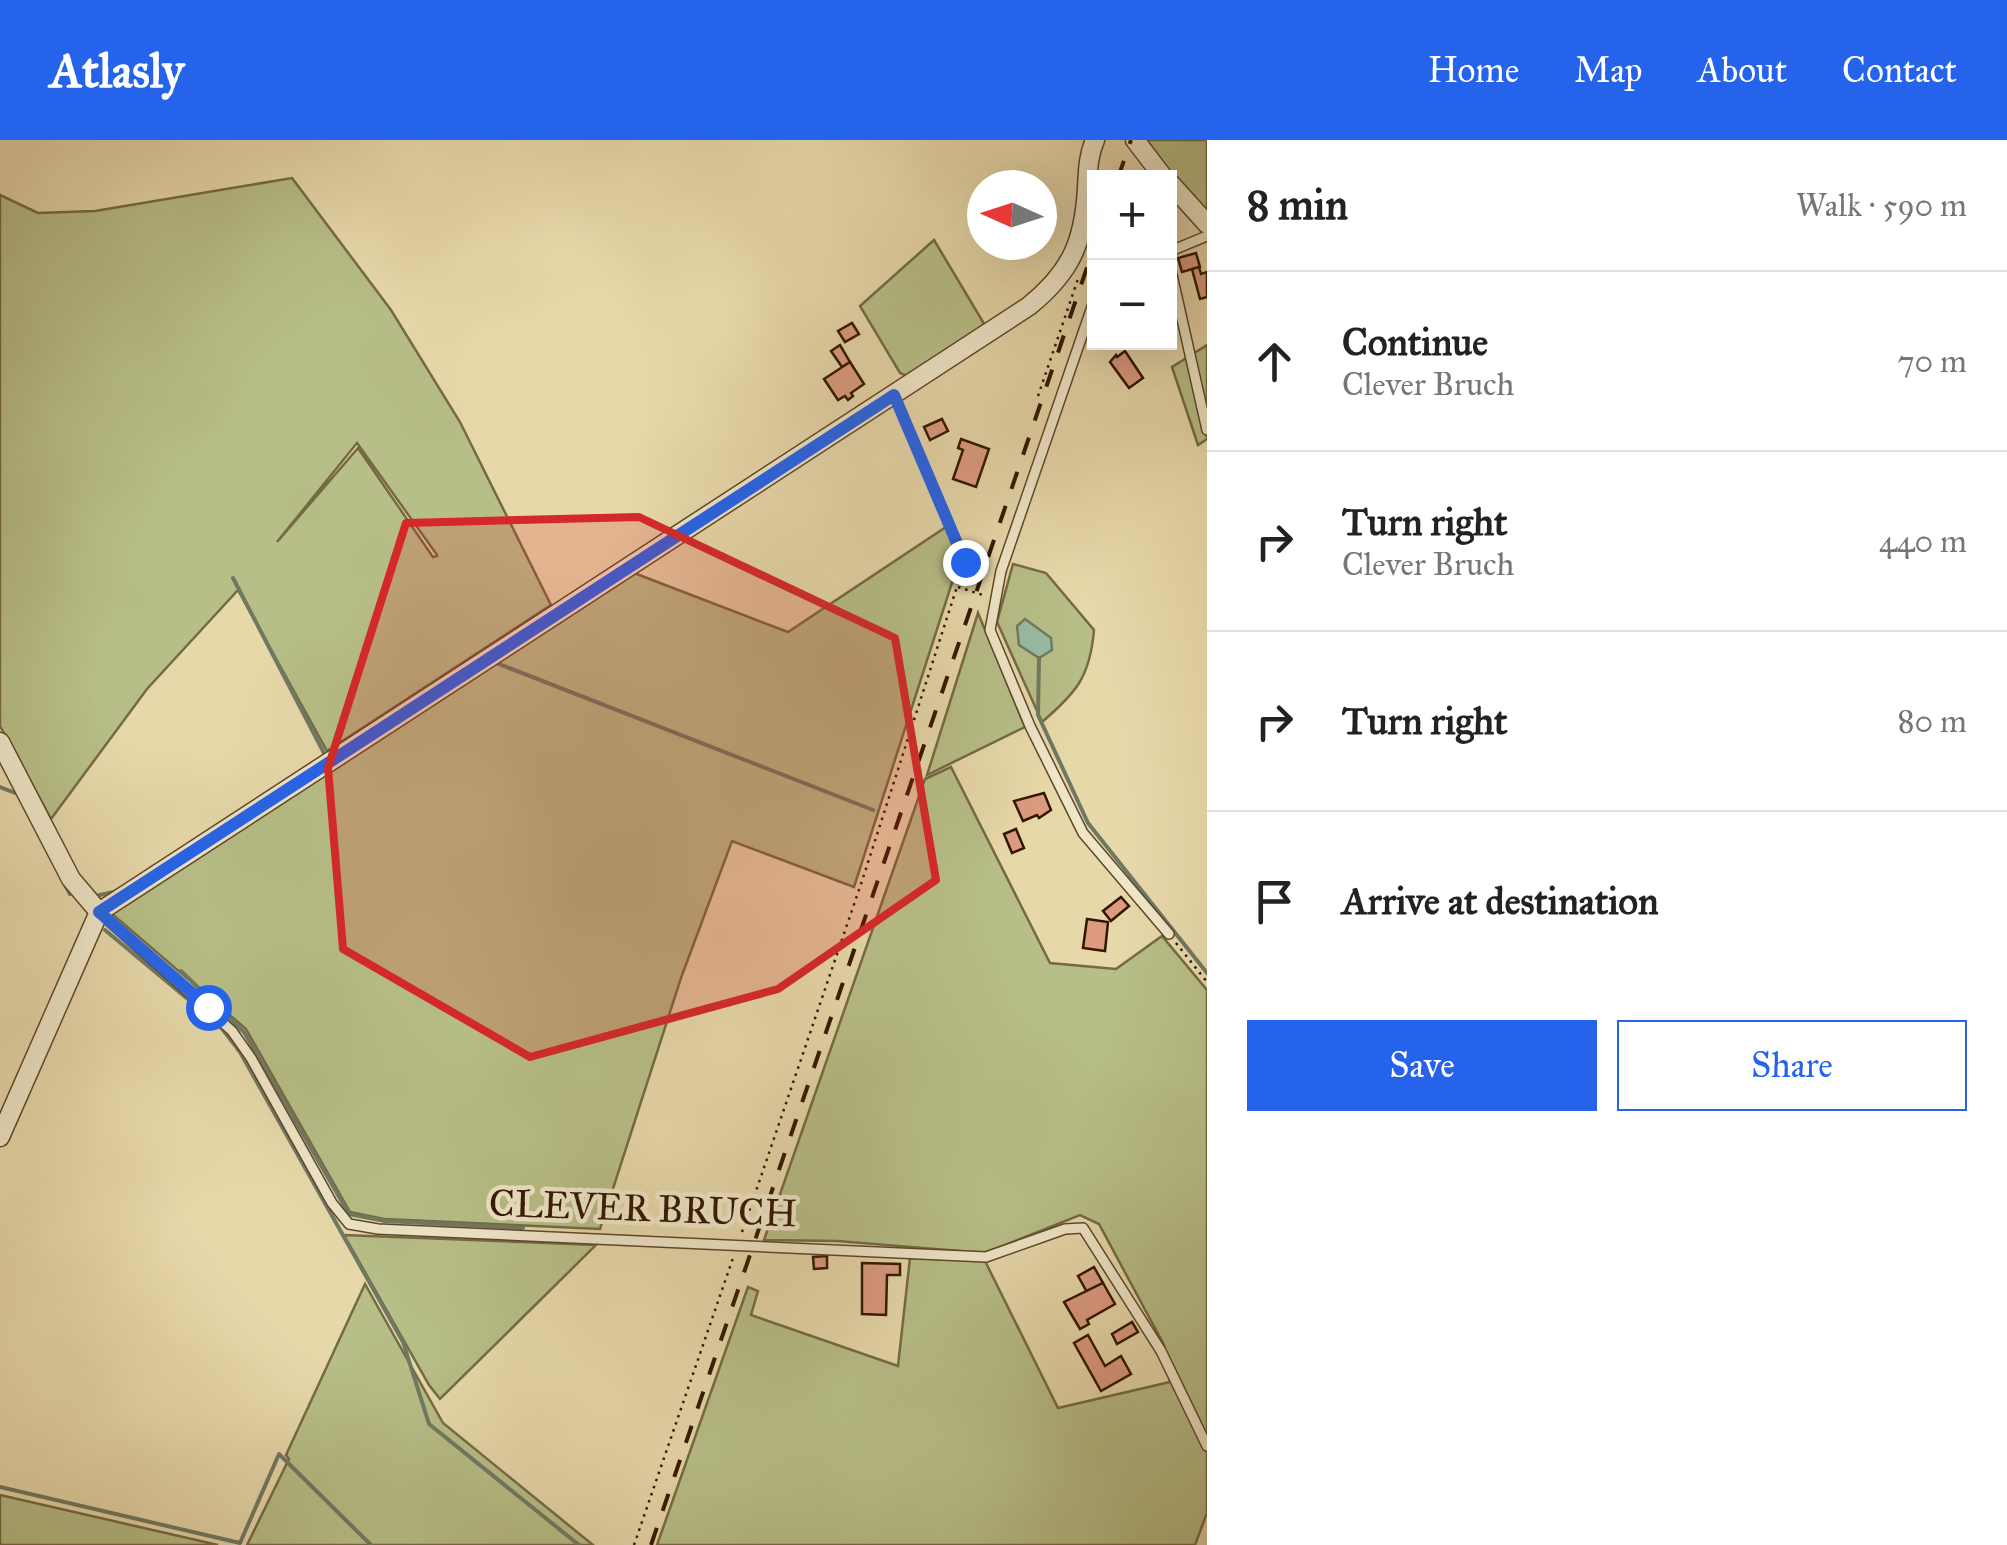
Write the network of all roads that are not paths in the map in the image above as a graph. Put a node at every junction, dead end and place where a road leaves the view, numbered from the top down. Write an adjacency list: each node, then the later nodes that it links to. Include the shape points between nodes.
1 (1095, 140): 12 (street, via 1074,255 1056,284 1029,306)
2 (1135, 140): 3 (street)
3 (1158, 170)
4 (1177, 192): 5 (street)
5 (1207, 224)
6 (1207, 236): 7 (lane)
7 (1177, 248)
8 (1177, 297): 10 (lane)
9 (1087, 323): 13 (lane, via 994,599 990,630 1083,833)
10 (1207, 430)
11 (0, 742): 12 (street, CLEVER BRUCH, via 71,879)
12 (99, 912): 14 (street); 15 (lane, CLEVER BRUCH, via 232,1031 349,1224 986,1257 1083,1228 1161,1351)
13 (1168, 934)
14 (0, 1137)
15 (1207, 1446)

